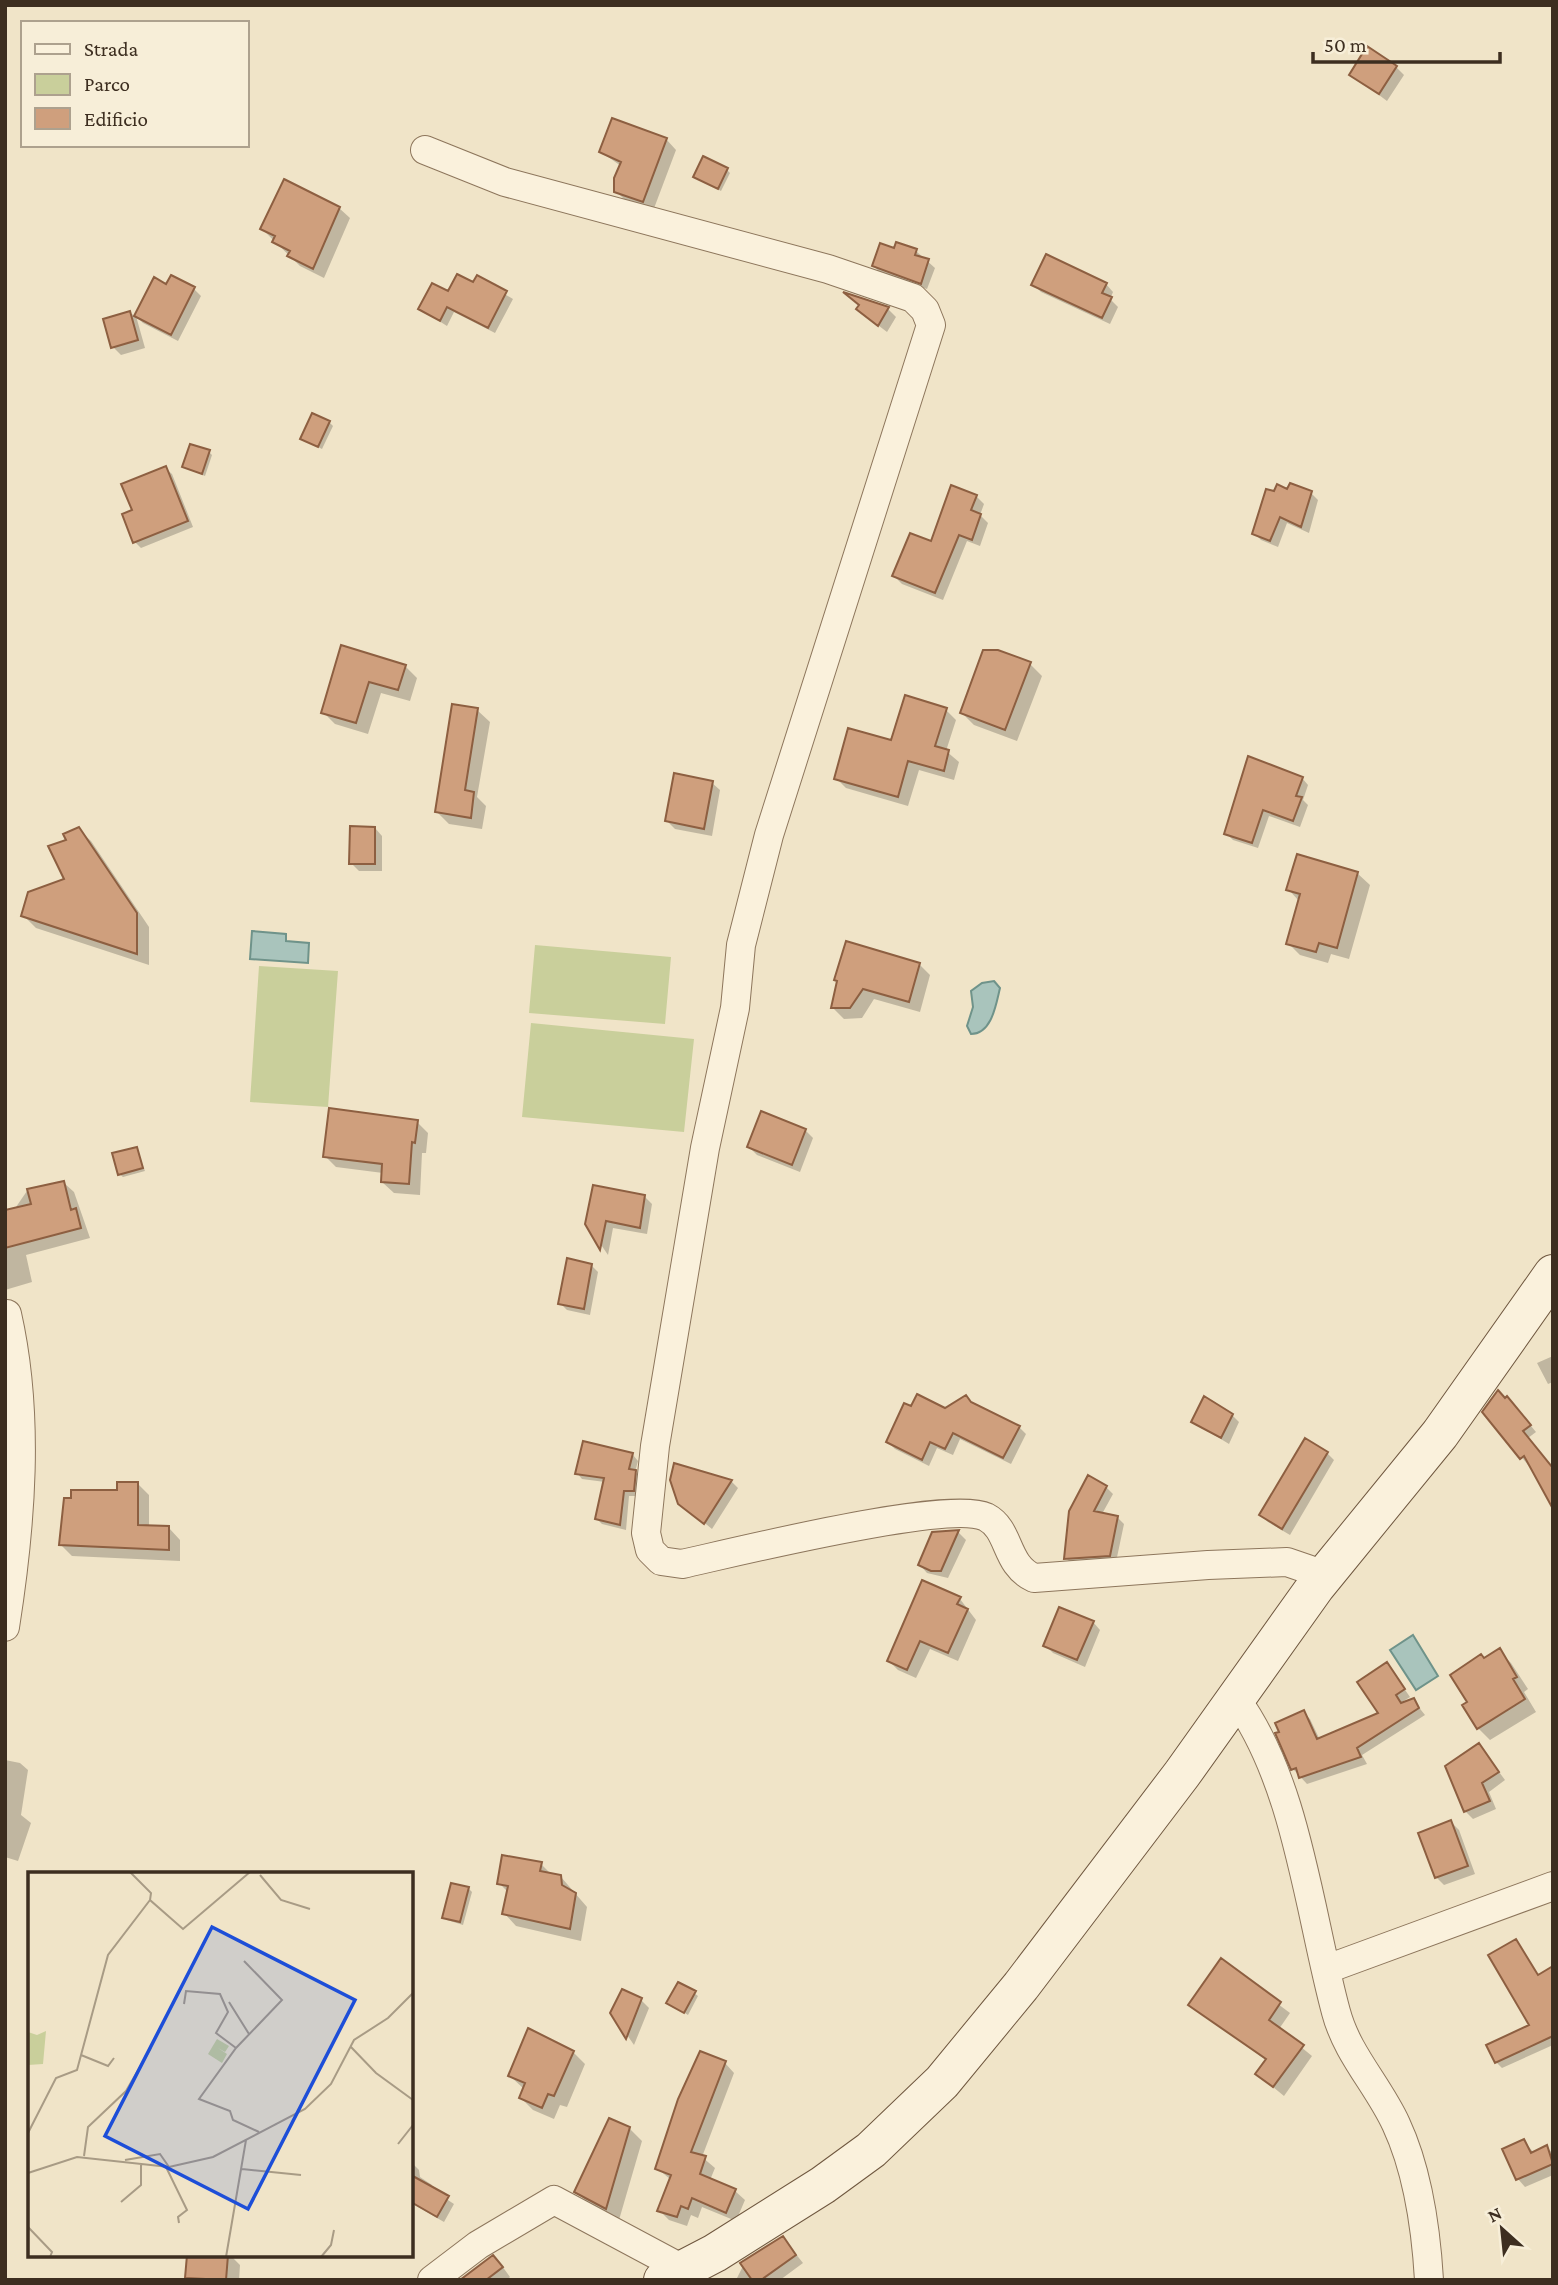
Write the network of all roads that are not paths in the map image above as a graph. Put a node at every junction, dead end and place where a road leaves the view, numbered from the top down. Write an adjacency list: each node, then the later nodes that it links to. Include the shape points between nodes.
1 (425, 150): 4 (street, via 505,182 828,269 913,298 925,310 931,326 769,835 741,945 735,1008 705,1148 654,1446 646,1533 650,1550 661,1562 682,1564 865,1525 969,1513 987,1518 1000,1529 1013,1562 1034,1578 1287,1562)
2 (1553, 1274): 4 (main road, via 1440,1434)
3 (7, 1314): 5 (street, via 18,1362 21,1473)
4 (1325, 1575): 6 (main road)
5 (5, 1627)
6 (1236, 1699): 8 (street, via 1265,1745); 9 (main road, via 1021,1986 942,2082 871,2150 823,2185)
7 (1553, 1886): 8 (street)
8 (1327, 1969): 11 (street, via 1336,2014 1360,2067 1396,2123 1408,2159 1426,2237)
9 (673, 2274): 10 (street, via 554,2200 478,2245)
10 (432, 2280)
11 (1429, 2280)

